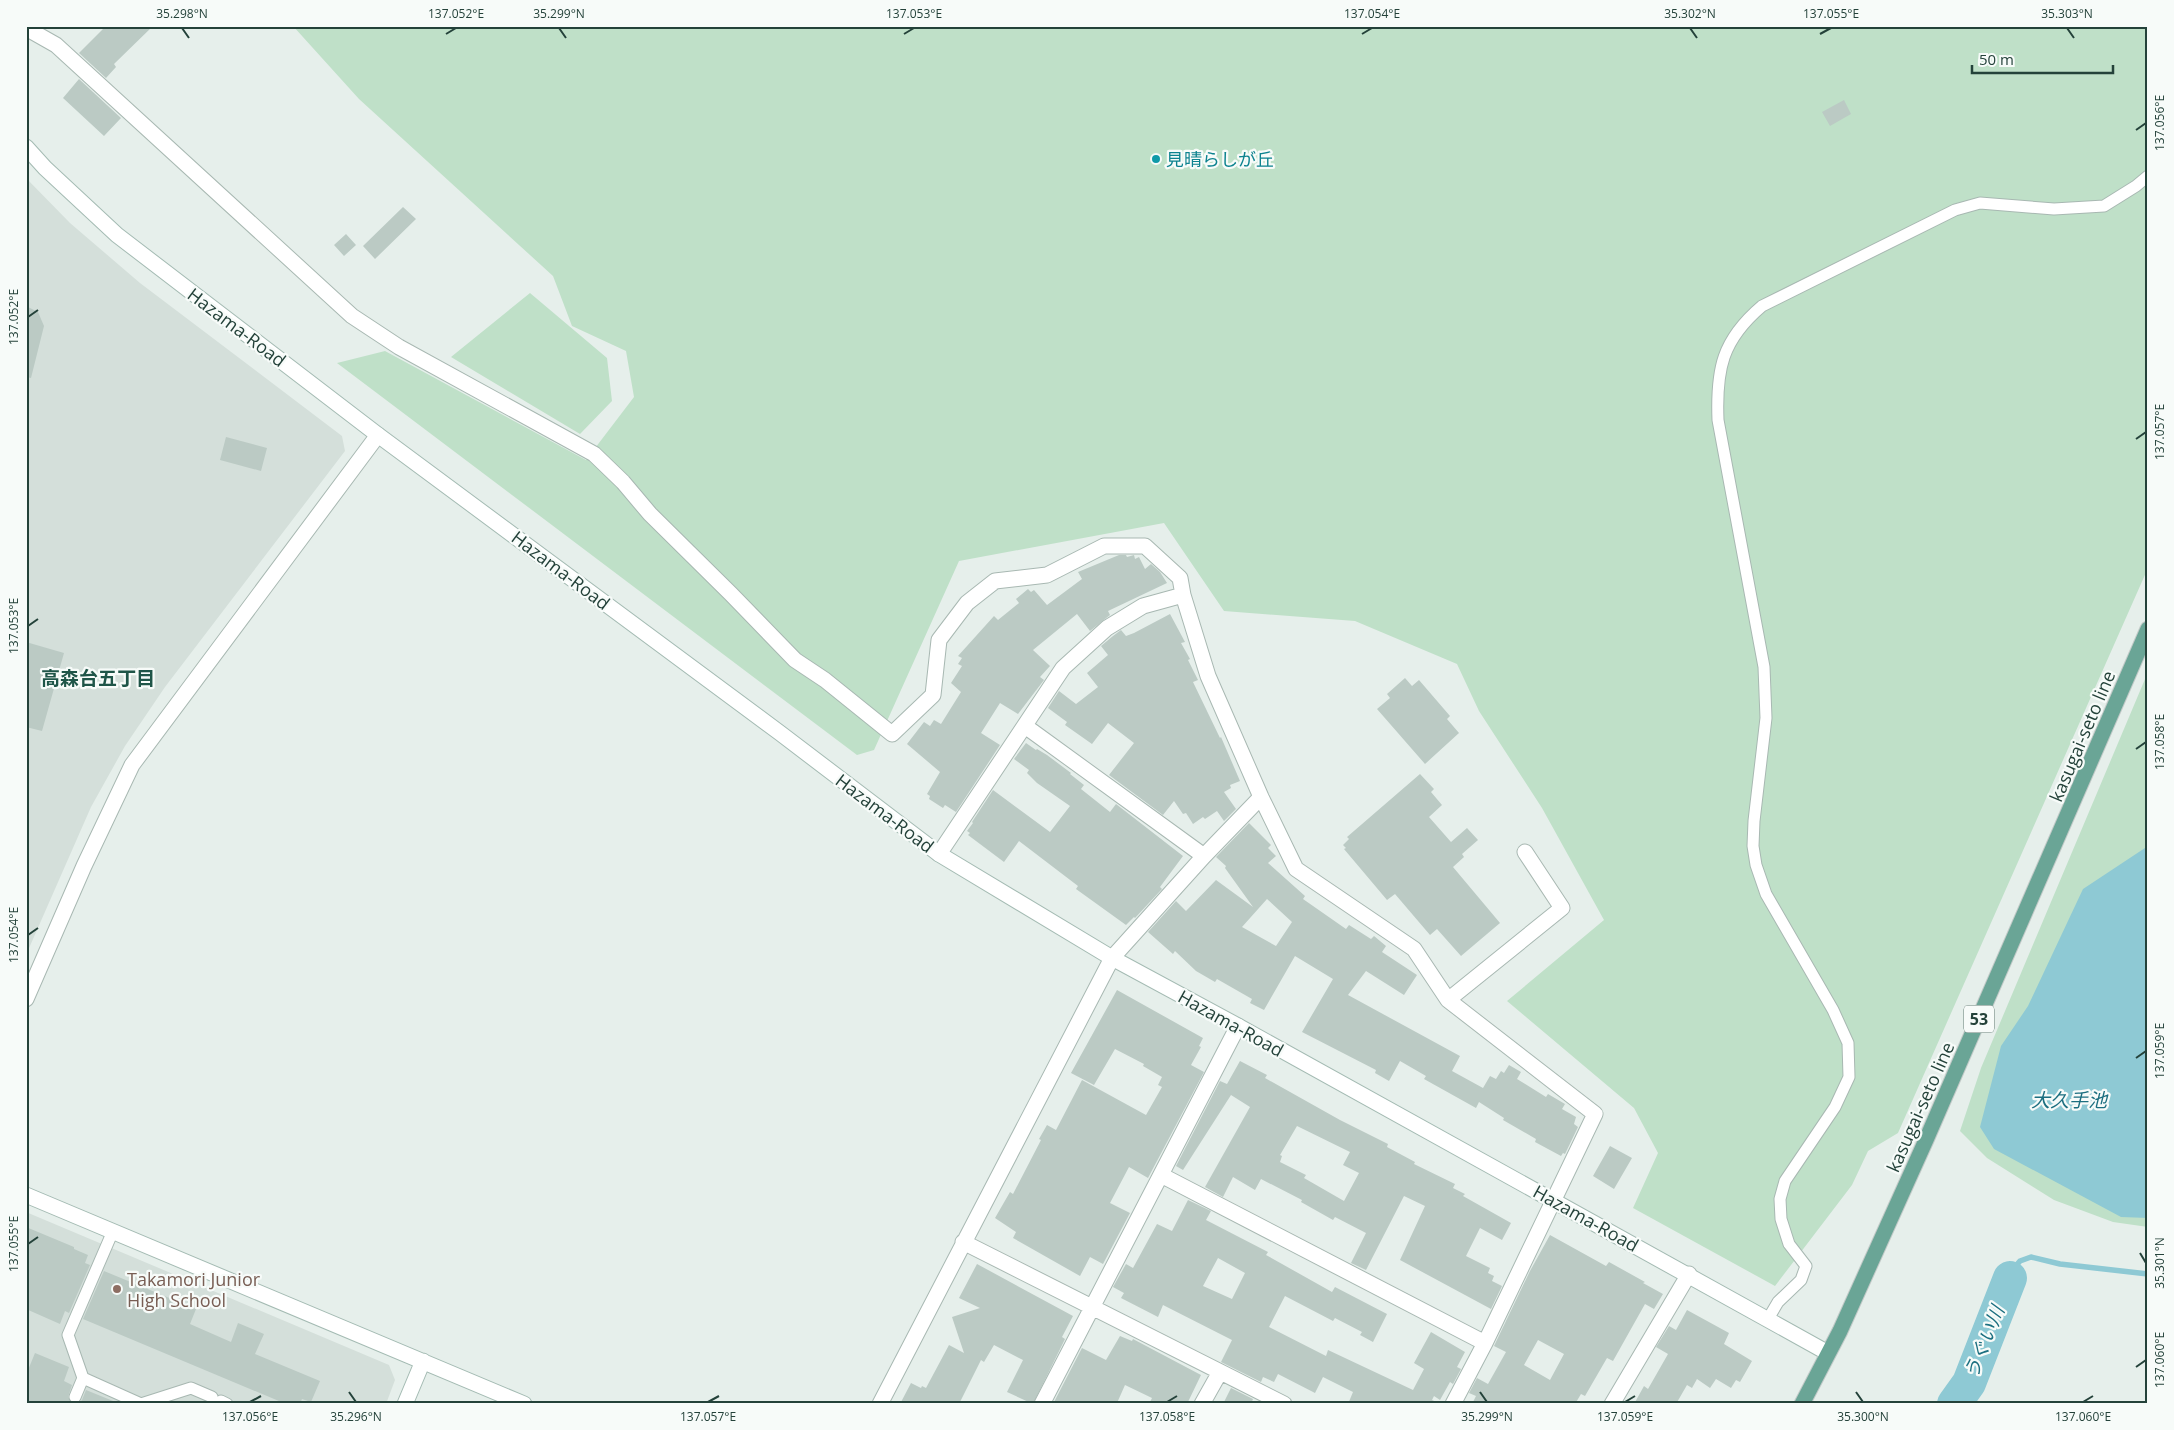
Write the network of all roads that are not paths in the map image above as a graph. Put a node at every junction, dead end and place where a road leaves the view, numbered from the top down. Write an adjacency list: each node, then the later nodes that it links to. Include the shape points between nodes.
1 (26, 28): 5 (street, via 56,45 352,316 399,347 594,454 795,660 892,734 933,695 939,640 967,603 995,581 1047,575 1104,546 1145,546 1180,578)
2 (26, 147): 4 (street, Hazama-Road, via 117,235)
3 (2148, 176): 23 (lane, via 2104,206 2054,209 1980,204 1955,210 1762,306 1744,322 1723,360 1716,388 1718,420 1760,642 1765,685 1766,718 1754,822 1756,865 1766,894 1833,1010 1848,1043 1849,1076 1835,1107 1785,1181 1780,1199 1781,1219 1789,1244 1806,1266 1801,1280 1778,1302)
4 (378, 435): 10 (street, Hazama-Road); 13 (street, via 132,765)
5 (1183, 595): 7 (street, via 1143,606 1107,628 1063,668); 8 (street, via 1208,676)
6 (2148, 629): 25 (main road, kasugai-seto line / 53, via 1926,1140)
7 (1025, 726): 10 (street); 11 (street)
8 (1261, 797): 11 (street); 14 (street, via 1296,869 1414,948)
9 (1525, 852): 14 (street, via 1562,908)
10 (940, 854): 12 (street, Hazama-Road)
11 (1204, 856): 12 (street)
12 (1112, 958): 15 (street, Hazama-Road); 20 (street)
13 (26, 999)
14 (1448, 1000): 18 (street, via 1595,1114)
15 (1238, 1026): 16 (street); 18 (street, Hazama-Road)
16 (1161, 1175): 22 (street); 24 (street)
17 (26, 1195): 19 (street)
18 (1553, 1200): 21 (street, Hazama-Road); 24 (street)
19 (113, 1231): 26 (street); 28 (lane, via 68,1335)
20 (963, 1242): 22 (street); 34 (street)
21 (1688, 1274): 23 (street, Hazama-Road); 39 (street)
22 (1093, 1308): 27 (street); 35 (street)
23 (1768, 1319): 25 (street, Hazama-Road)
24 (1485, 1343): 38 (street)
25 (1828, 1353): 40 (main road, kasugai-seto line / 53)
26 (423, 1361): 30 (street); 32 (street)
27 (1220, 1372): 36 (street); 37 (street)
28 (83, 1378): 29 (lane); 31 (lane, via 142,1404 191,1388)
29 (75, 1397)
30 (500, 1399): 33 (street)
31 (220, 1400)
32 (405, 1404)
33 (524, 1404)
34 (880, 1404)
35 (1042, 1404)
36 (1202, 1404)
37 (1284, 1404)
38 (1453, 1404)
39 (1612, 1404)
40 (1802, 1404)

